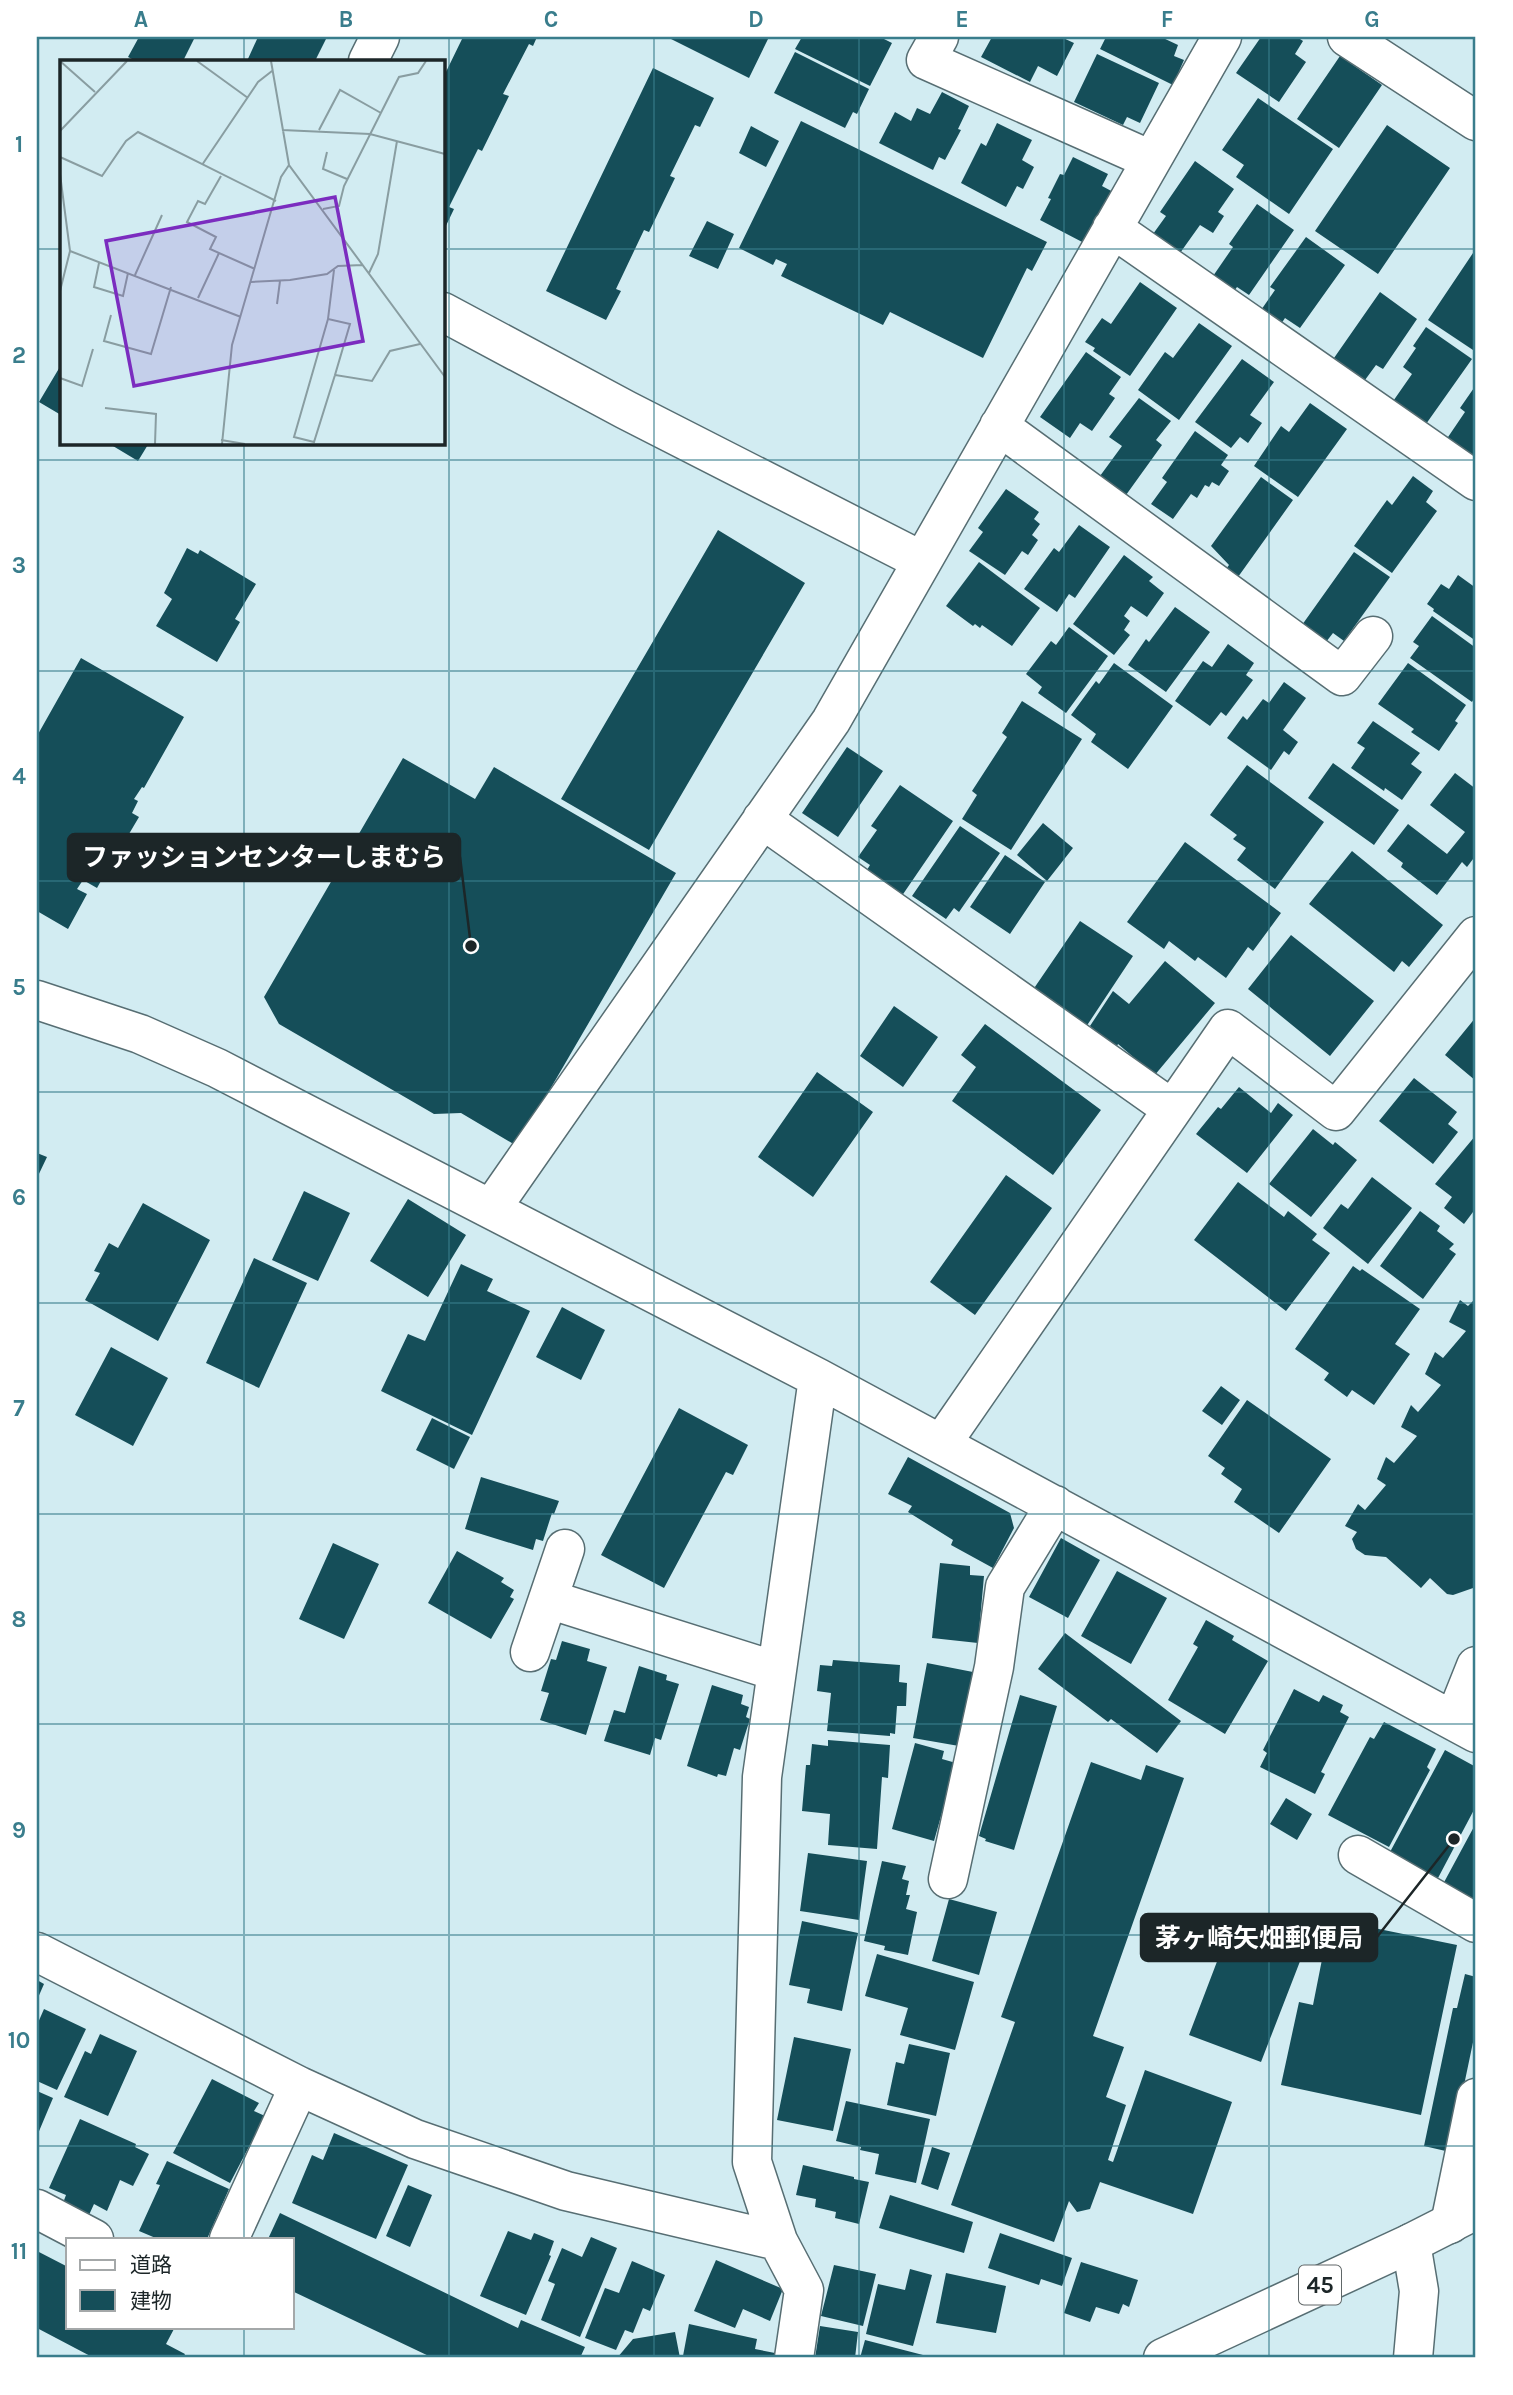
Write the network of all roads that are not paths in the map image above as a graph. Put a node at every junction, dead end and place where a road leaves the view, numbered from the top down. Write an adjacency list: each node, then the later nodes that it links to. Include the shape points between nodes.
1 (380, 37): 5 (street)
2 (939, 37): 7 (street, via 926,60)
3 (1222, 37): 7 (street)
4 (1347, 37): 6 (street)
5 (368, 60)
6 (1476, 121)
7 (1151, 160): 8 (street)
8 (1112, 228): 10 (street); 11 (street)
9 (444, 313): 12 (street)
10 (999, 426): 12 (street); 13 (street, via 1342,676)
11 (1476, 481)
12 (922, 561): 14 (street, via 831,721)
13 (1373, 636)
14 (762, 819): 17 (street); 18 (street)
15 (1476, 936): 17 (street, via 1336,1111 1228,1028)
16 (37, 1000): 18 (street, via 141,1034 217,1068)
17 (1172, 1109): 20 (street)
18 (491, 1209): 19 (street)
19 (818, 1378): 20 (street); 26 (street)
20 (942, 1443): 21 (street)
21 (1055, 1505): 27 (street); 29 (street, via 1005,1587 994,1667)
22 (565, 1549): 23 (street)
23 (548, 1599): 24 (street); 26 (street)
24 (530, 1652)
25 (1476, 1666): 27 (street)
26 (776, 1671): 38 (street, via 762,1777 752,2162)
27 (1465, 1727)
28 (1358, 1855): 30 (street)
29 (948, 1879)
30 (1476, 1923)
31 (37, 1952): 32 (street)
32 (299, 2086): 37 (street); 38 (street, via 415,2139 566,2191)
33 (1476, 2098): 35 (street)
34 (37, 2209): 36 (street)
35 (1463, 2217): 39 (street, 45)
36 (92, 2238)
37 (229, 2238)
38 (778, 2241): 40 (street, via 804,2290)
39 (1411, 2243): 41 (street, 45); 42 (street, via 1419,2291)
40 (794, 2358)
41 (1163, 2358)
42 (1413, 2358)

